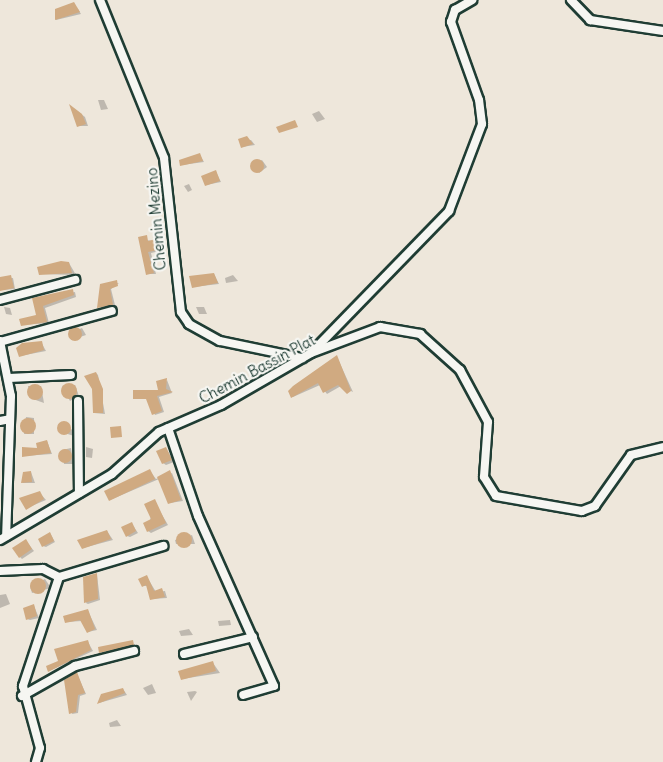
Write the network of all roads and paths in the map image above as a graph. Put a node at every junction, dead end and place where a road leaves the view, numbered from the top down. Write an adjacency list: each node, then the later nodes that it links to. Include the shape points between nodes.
1 (100, 0): 10 (street, Chemin Mezino, via 164,158 181,312 189,324 211,337)
2 (472, 0): 9 (street, via 455,10 451,22 479,100 482,124 449,211)
3 (571, 0): 4 (street, via 590,20)
4 (663, 31)
5 (75, 280): 6 (street)
6 (0, 300)
7 (112, 311): 8 (street)
8 (0, 342): 12 (street)
9 (312, 353): 10 (street, Chemin Bassin Plat); 17 (street, Chemin Bassin Plat, via 380,327 402,328 432,342 460,370 488,422 484,477 496,496 582,512 595,506 631,455)
10 (302, 358): 16 (street, Chemin Bassin Plat, via 221,405)
11 (71, 375): 12 (street)
12 (9, 378): 14 (street)
13 (78, 401): 20 (street)
14 (10, 419): 15 (street); 18 (street)
15 (0, 422)
16 (168, 428): 20 (street, Chemin Bassin Plat); 25 (street, via 198,516)
17 (663, 447)
18 (9, 477): 19 (street); 21 (street)
19 (0, 479)
20 (79, 493): 21 (street, Chemin Bassin Plat)
21 (3, 538)
22 (164, 546): 24 (street)
23 (0, 571): 24 (street, via 43,569)
24 (59, 577): 29 (street)
25 (253, 637): 27 (street); 28 (street, via 274,686)
26 (134, 651): 29 (street, via 68,669)
27 (184, 654)
28 (243, 695)
29 (22, 696): 30 (street, via 40,748)
30 (36, 762)

